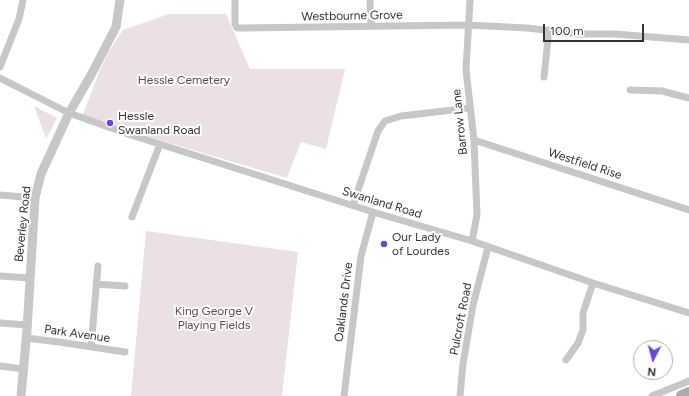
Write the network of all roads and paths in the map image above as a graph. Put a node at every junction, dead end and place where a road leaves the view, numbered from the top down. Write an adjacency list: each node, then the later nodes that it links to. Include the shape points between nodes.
1 (23, 0): 10 (street, via 19,19)
2 (120, 0): 16 (street, Beverley Road, via 116,27)
3 (235, 0): 7 (street, Westbourne Grove, via 237,28)
4 (370, 0): 7 (street)
5 (470, 0): 6 (street, Barrow Lane)
6 (468, 25): 7 (street, Westbourne Grove); 8 (street, Westbourne Grove); 15 (street, Barrow Lane, via 466,70)
7 (371, 26)
8 (549, 30): 9 (street, Westbourne Grove); 11 (street)
9 (689, 40)
10 (0, 67)
11 (544, 77)
12 (0, 78): 16 (street, Swanland Road)
13 (630, 90): 14 (street, via 662,91)
14 (689, 98)
15 (470, 108): 17 (street, Barrow Lane); 21 (street, via 401,116 385,121 378,131)
16 (69, 113): 18 (street, Swanland Road); 20 (street, Beverley Road, via 41,174)
17 (474, 140): 22 (street, Westfield Rise); 25 (street, Barrow Lane, via 477,216)
18 (160, 144): 21 (street, Swanland Road); 24 (street)
19 (0, 195): 20 (street)
20 (35, 198): 29 (street, Beverley Road)
21 (353, 205): 23 (street, Swanland Road)
22 (689, 210)
23 (373, 212): 25 (street, Swanland Road); 45 (street, Oaklands Drive, via 361,256)
24 (132, 217)
25 (472, 241): 26 (street, Swanland Road)
26 (488, 247): 30 (street, Swanland Road); 46 (street, Pulcroft Road, via 472,305)
27 (98, 266): 31 (street)
28 (0, 276): 29 (street)
29 (30, 278): 35 (street, Beverley Road)
30 (593, 283): 33 (street, Swanland Road); 39 (street, via 583,313 583,330 578,343)
31 (96, 284): 32 (street); 37 (street)
32 (126, 286)
33 (689, 313)
34 (0, 323): 35 (street)
35 (27, 325): 36 (street, Beverley Road)
36 (26, 338): 37 (street, Park Avenue); 41 (street, Beverley Road)
37 (91, 347): 38 (street, Park Avenue)
38 (125, 352)
39 (566, 360)
40 (0, 366): 41 (street)
41 (24, 368): 44 (street, Beverley Road)
42 (689, 381): 47 (street)
43 (689, 393): 48 (main road)
44 (21, 396)
45 (344, 396)
46 (460, 396)
47 (652, 396)
48 (682, 396)

